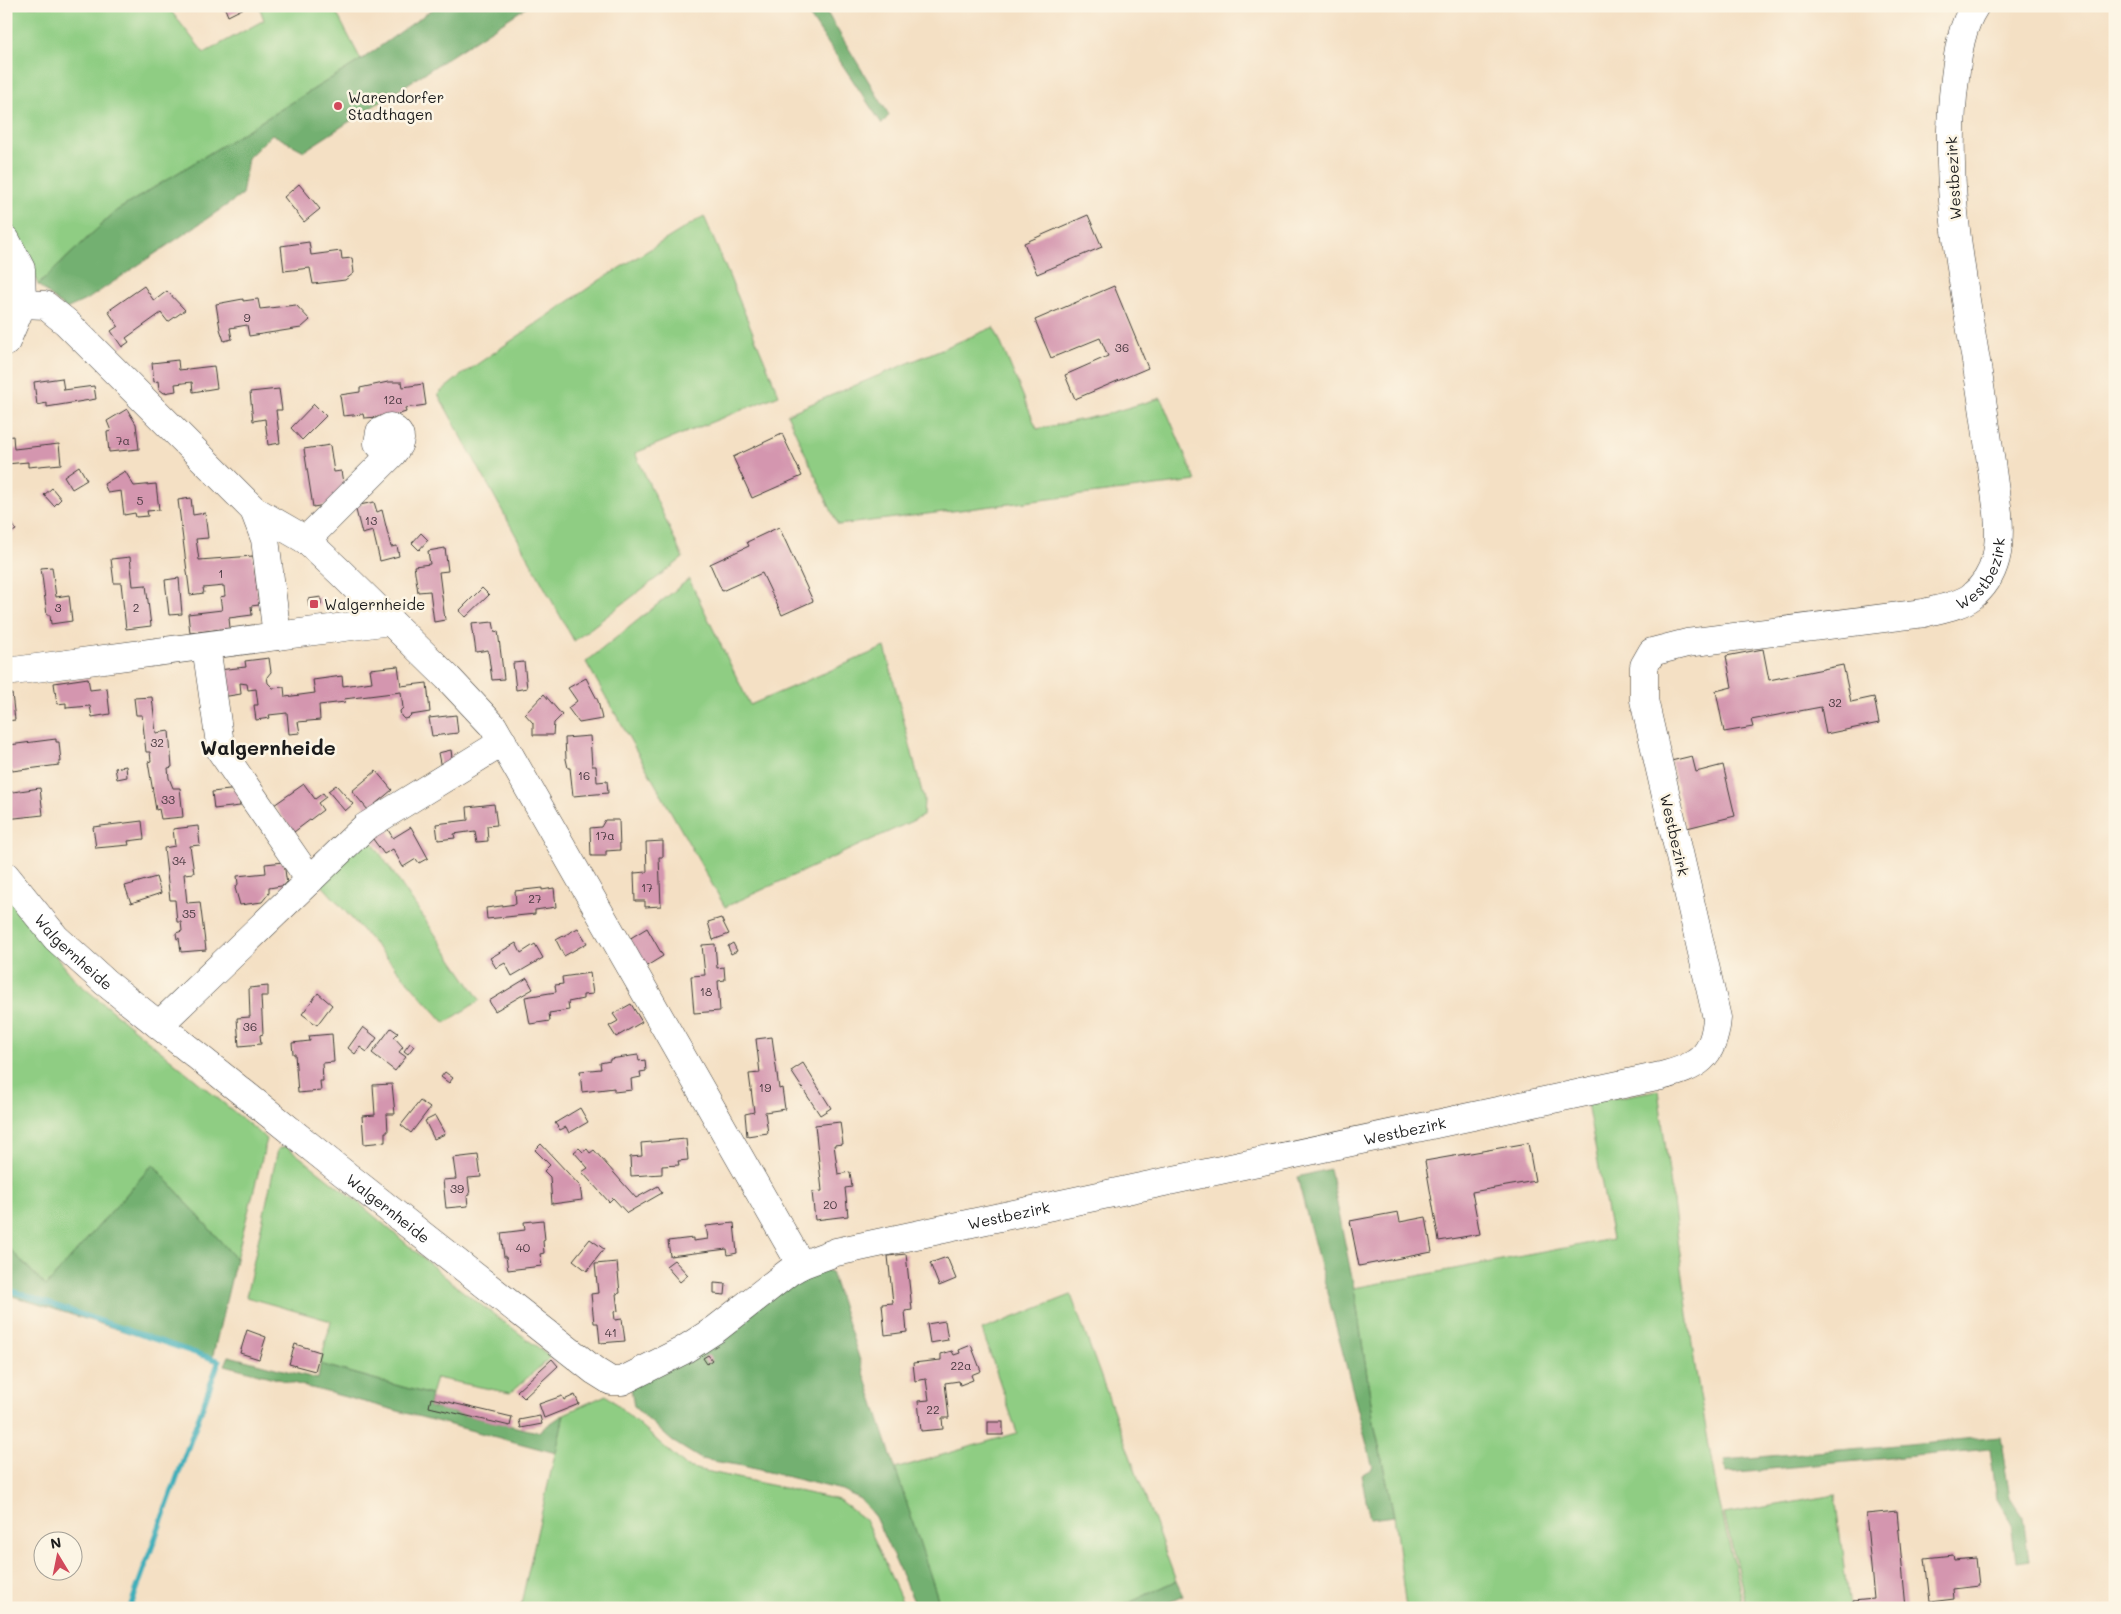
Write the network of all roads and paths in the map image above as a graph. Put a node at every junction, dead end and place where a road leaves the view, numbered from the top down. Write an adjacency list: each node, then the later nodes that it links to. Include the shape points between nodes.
1 (1975, 6): 16 (street, Westbezirk, via 1968,16 1959,48 1950,118 1950,180 1998,513 1999,551 1994,568 1970,598 1924,613 1687,643 1652,652 1644,666 1644,700 1717,1018 1715,1036 1707,1054 1693,1066 1674,1073)
2 (6, 240): 3 (street, via 21,269)
3 (22, 304): 4 (street); 6 (street, via 45,305 66,322)
4 (6, 342)
5 (392, 454): 7 (street)
6 (254, 510): 7 (street); 9 (street, via 264,539)
7 (306, 540): 8 (street)
8 (390, 621): 9 (street); 12 (street, via 493,726)
9 (277, 636): 10 (street)
10 (206, 646): 11 (street); 14 (street, via 221,751)
11 (6, 672)
12 (503, 742): 14 (street, via 365,827); 17 (street)
13 (6, 876): 15 (street, Walgernheide, via 56,938)
14 (310, 880): 15 (street)
15 (159, 1025): 17 (street, Walgernheide, via 469,1273 611,1381 622,1381 682,1351)
16 (836, 1252): 17 (street, Walgernheide)
17 (801, 1264)

